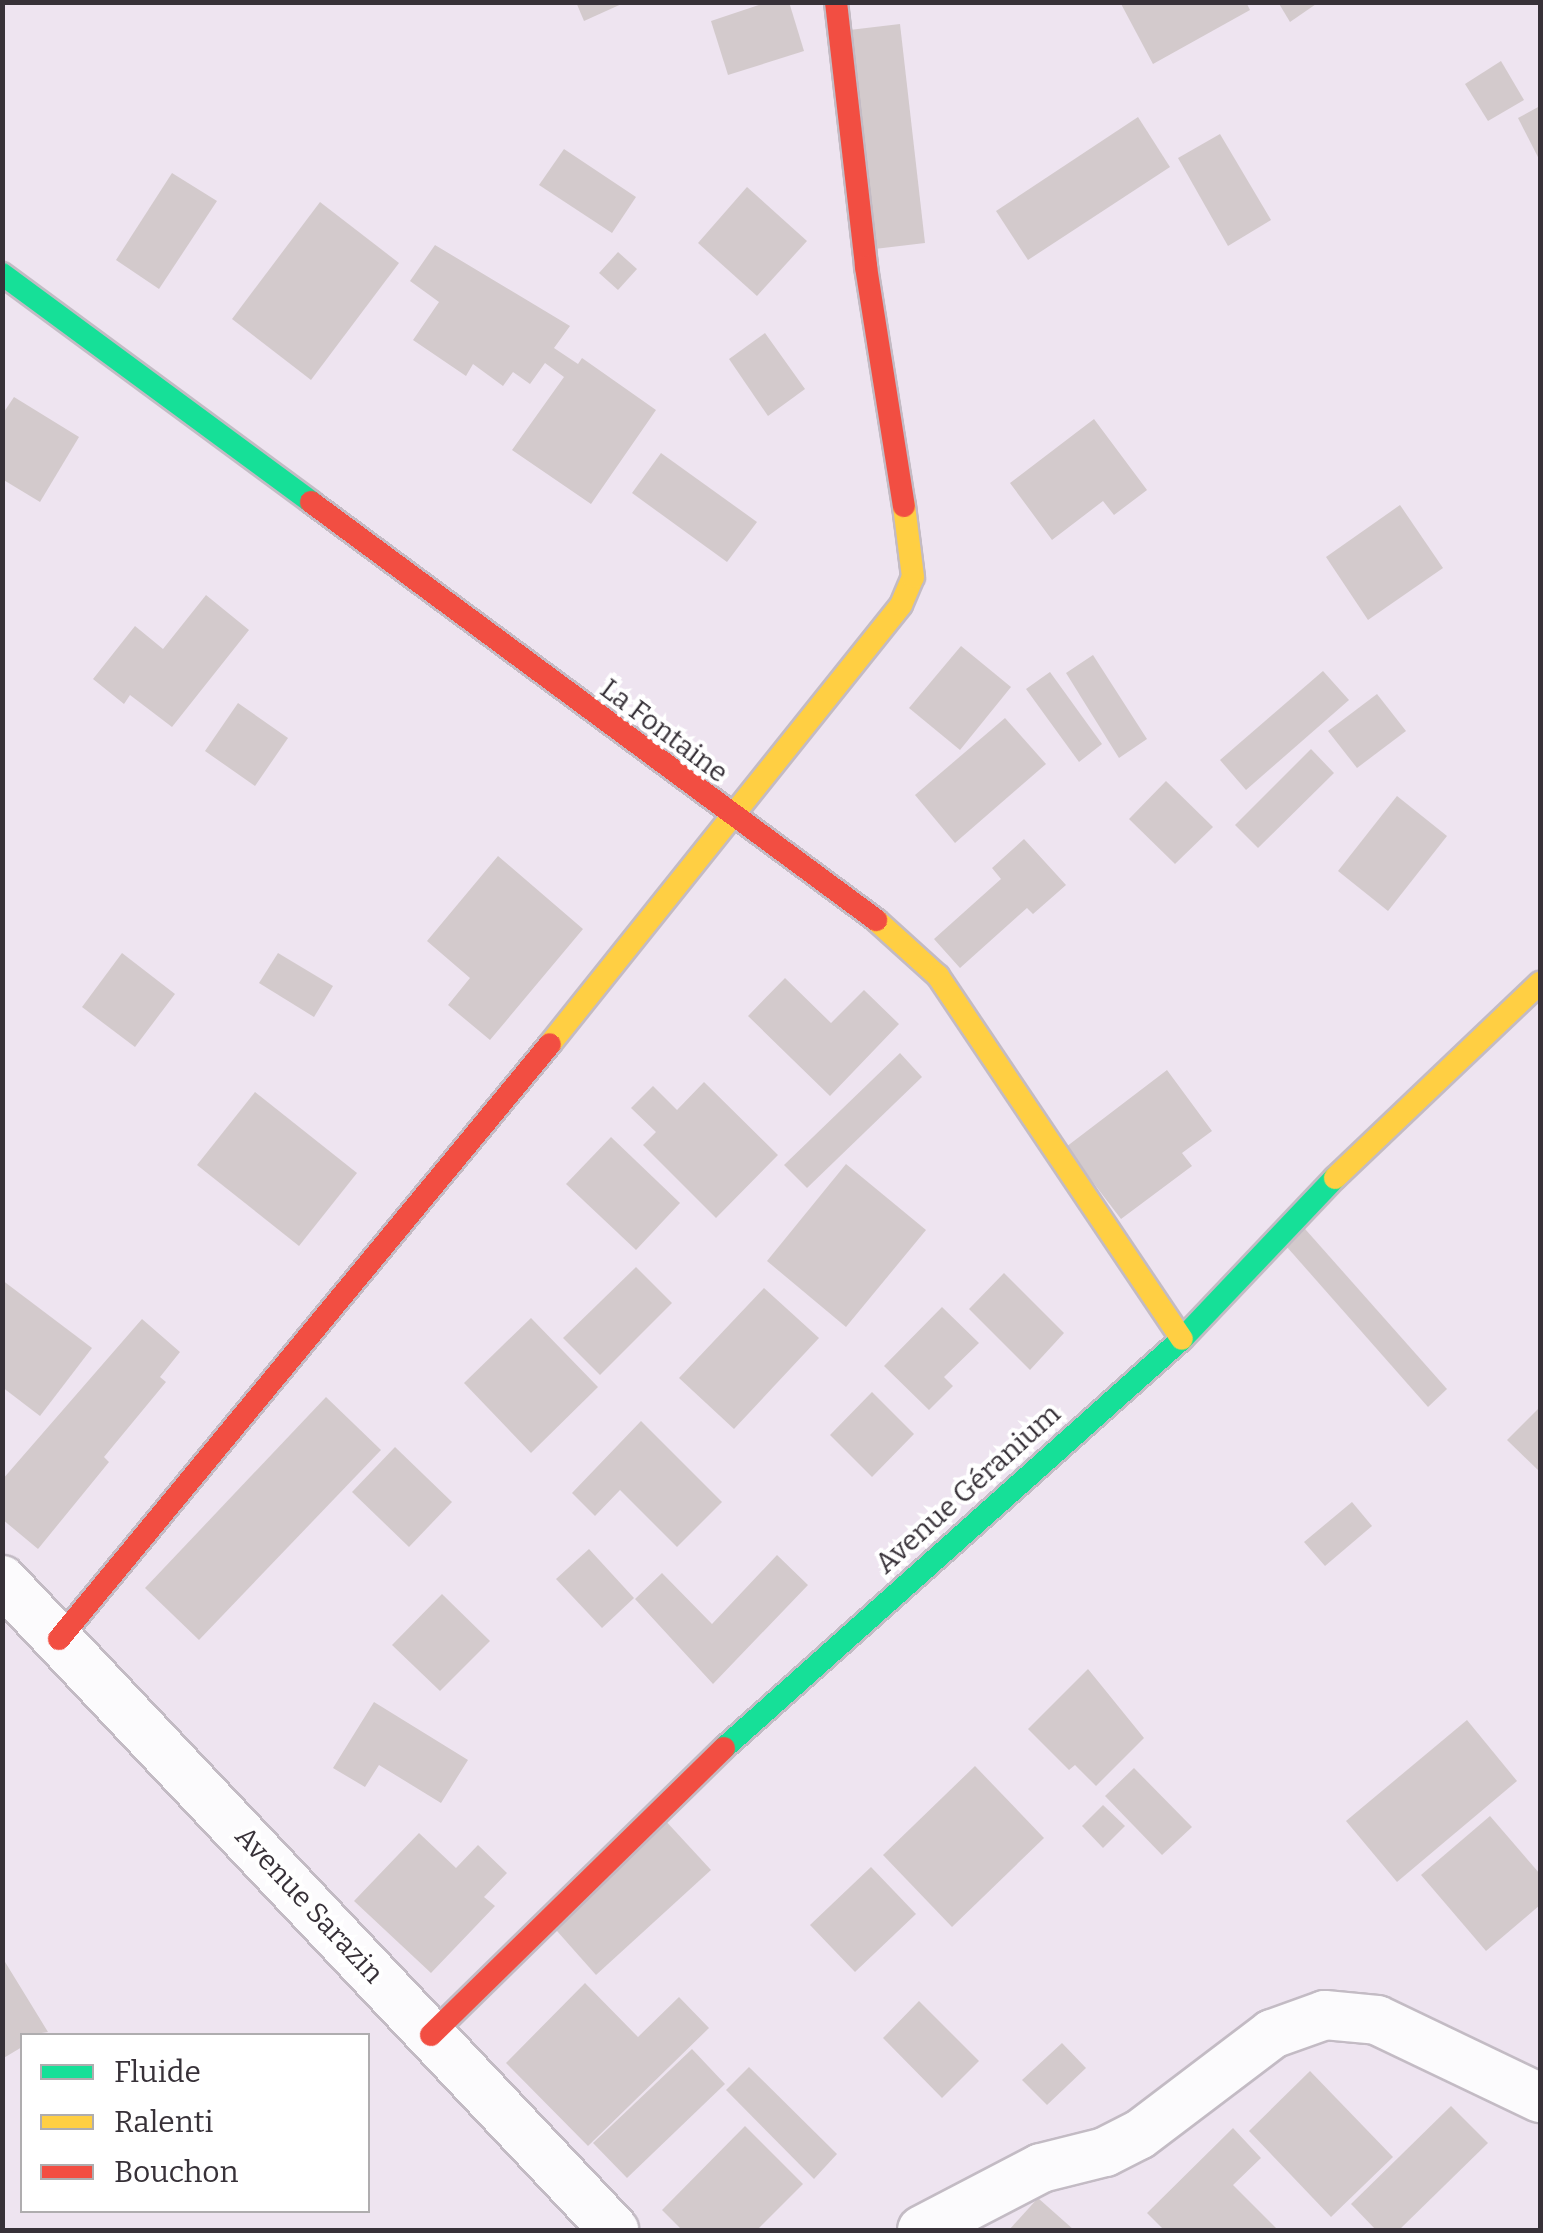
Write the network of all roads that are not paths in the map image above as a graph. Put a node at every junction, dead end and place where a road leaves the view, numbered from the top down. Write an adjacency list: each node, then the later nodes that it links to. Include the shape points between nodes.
1 (836, 2): 3 (street, via 913,577 879,637)
2 (2, 274): 3 (street, La Fontaine)
3 (734, 820): 5 (street, La Fontaine, via 886,927 938,976); 7 (street)
4 (1540, 983): 5 (street, Avenue Géranium, via 1271,1238)
5 (1182, 1339): 8 (street, Avenue Géranium, via 664,1801)
6 (2, 1580): 7 (street, Avenue Sarazin)
7 (59, 1640): 8 (street, Avenue Sarazin)
8 (431, 2035): 10 (street, Avenue Sarazin)
9 (1540, 2098): 11 (street, via 1377,2020 1326,2015 1272,2034 1139,2135 1105,2152 1041,2168)
10 (614, 2230)
11 (922, 2230)

